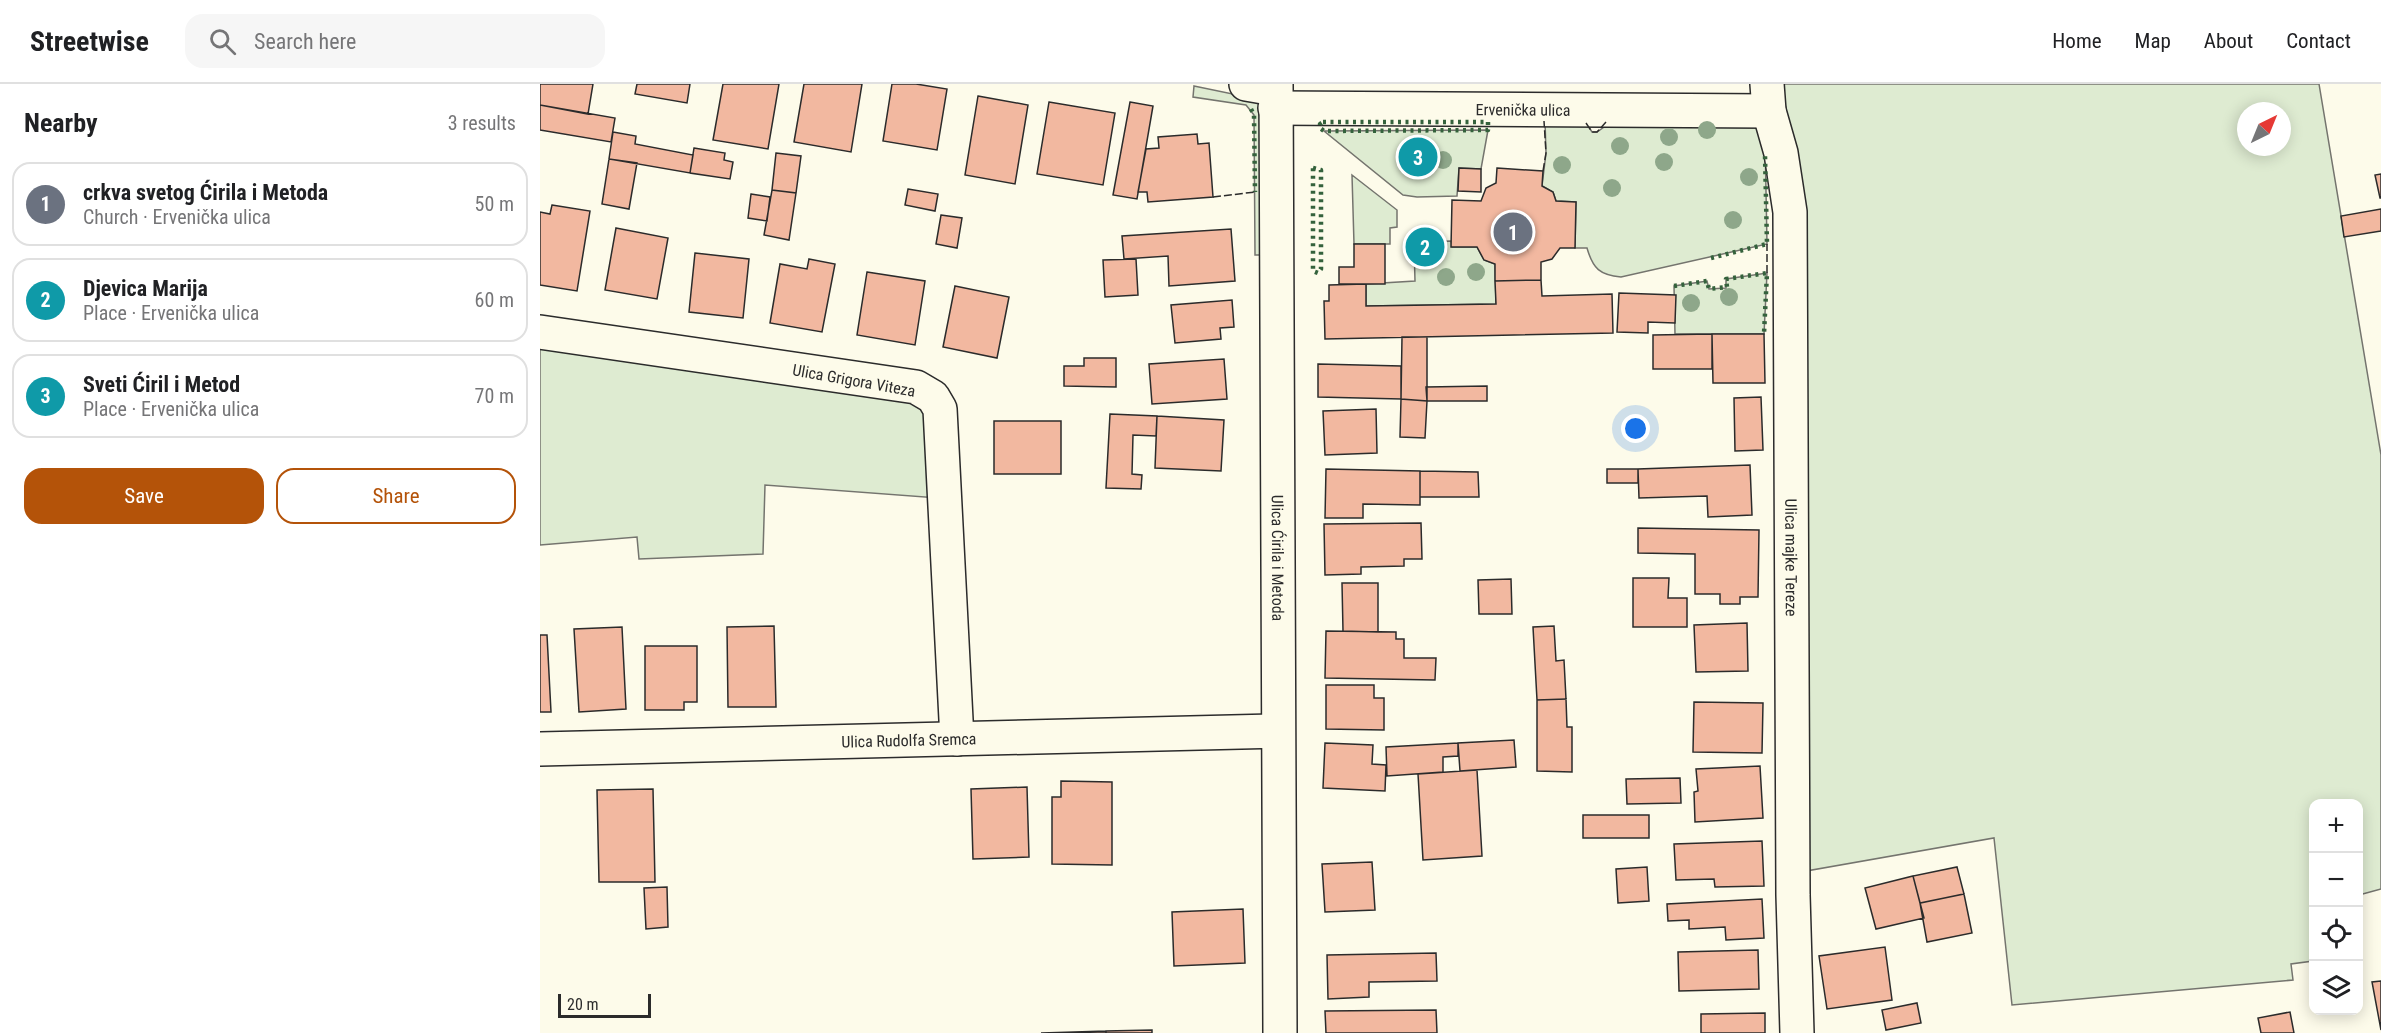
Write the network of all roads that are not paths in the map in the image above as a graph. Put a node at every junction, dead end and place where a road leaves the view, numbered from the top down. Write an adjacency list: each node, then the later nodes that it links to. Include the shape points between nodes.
1 (1268, 91): 2 (street, Ervenička ulica); 4 (street, Ulica Ćirila i Metoda)
2 (1768, 97): 8 (street, Ulica majke Tereze, via 1790,212)
3 (540, 332): 5 (street, Ulica Grigora Viteza, via 916,387 933,397 940,409)
4 (1277, 731): 5 (street, Ulica Rudolfa Sremca); 7 (street, Ulica Ćirila i Metoda)
5 (957, 739): 6 (street, Ulica Rudolfa Sremca)
6 (540, 749)
7 (1280, 1033)
8 (1797, 1033)

